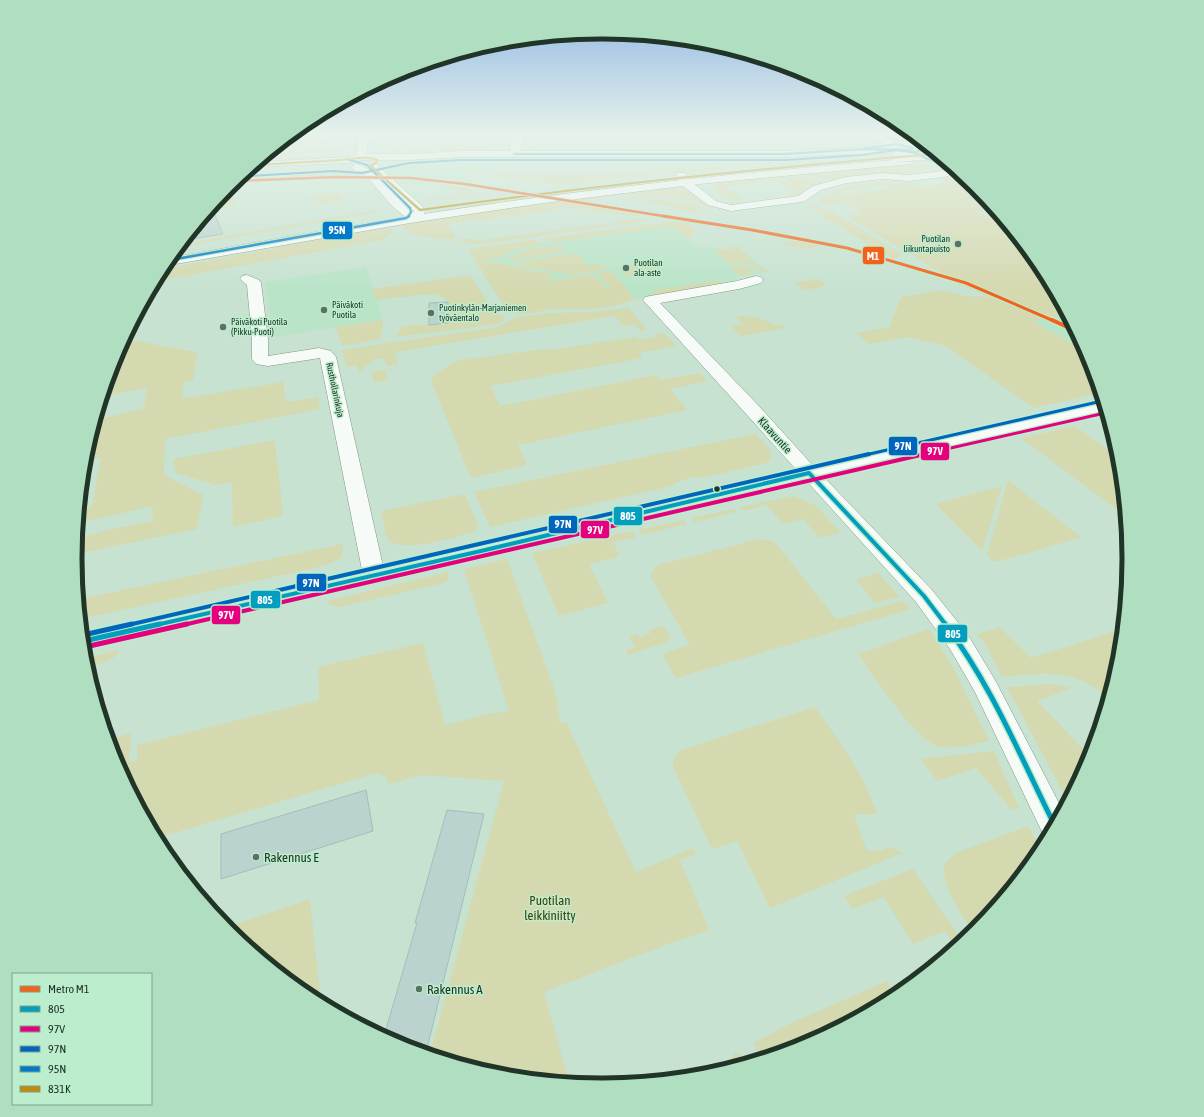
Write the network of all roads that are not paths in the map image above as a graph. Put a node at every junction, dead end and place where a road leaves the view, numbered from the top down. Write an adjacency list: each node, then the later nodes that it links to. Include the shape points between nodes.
1 (381, 186): 6 (main road)
2 (394, 186): 7 (main road)
3 (638, 186): 7 (main road)
4 (697, 186): 5 (main road, via 723,202 725,207 739,207 798,200)
5 (822, 186)
6 (405, 212): 7 (main road); 8 (main road)
7 (419, 214): 9 (main road)
8 (183, 252)
9 (176, 261)
10 (246, 279): 14 (main road, Rusthollarinkuja, via 254,283 262,361 320,354 328,357)
11 (756, 280): 13 (main road, Klaavuntie, via 739,286 650,300)
12 (1099, 408): 13 (main road)
13 (809, 474): 14 (main road); 16 (main road, Klaavuntie, via 924,596 959,642 986,687)
14 (374, 575): 15 (main road)
15 (89, 640)
16 (1051, 819)

